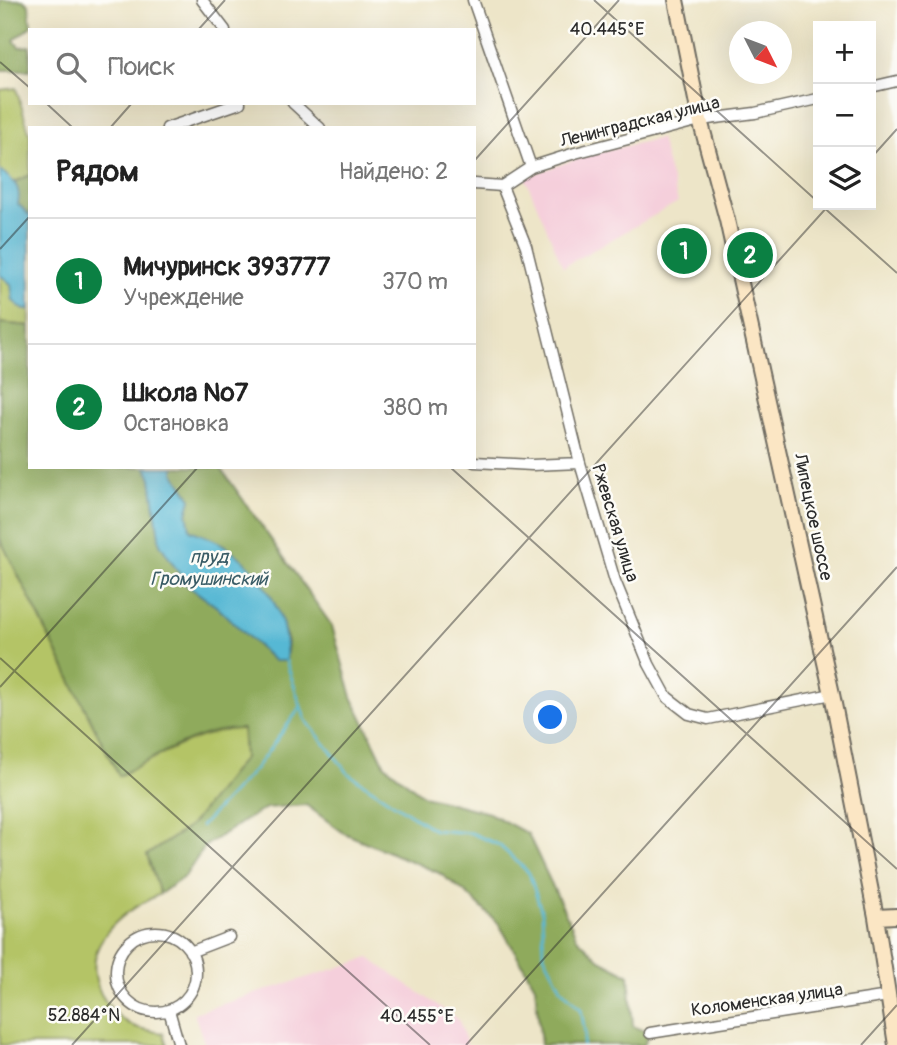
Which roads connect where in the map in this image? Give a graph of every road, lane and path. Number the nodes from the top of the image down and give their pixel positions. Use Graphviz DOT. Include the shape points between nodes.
graph roads {
  1 [pos="202,0"];
  2 [pos="473,0"];
  3 [pos="676,0"];
  4 [pos="223,28"];
  5 [pos="897,81"];
  6 [pos="876,86"];
  7 [pos="813,100"];
  8 [pos="234,105"];
  9 [pos="295,105"];
  10 [pos="700,120"];
  11 [pos="172,126"];
  12 [pos="318,126"];
  13 [pos="531,167"];
  14 [pos="476,184"];
  15 [pos="502,186"];
  16 [pos="476,462"];
  17 [pos="580,463"];
  18 [pos="832,694"];
  19 [pos="897,916"];
  20 [pos="876,918"];
  21 [pos="229,937"];
  22 [pos="190,952"];
  23 [pos="888,996"];
  24 [pos="169,1010"];
  25 [pos="650,1033"];
  26 [pos="179,1045"];
  27 [pos="896,1045"];
  1 -- 4 [label="street"];
  2 -- 13 [label="street"];
  3 -- 10 [label="street, Липецкое шоссе"];
  5 -- 6 [label="street"];
  7 -- 10 [label="street, Ленинградская улица"];
  8 -- 11 [label="street"];
  9 -- 12 [label="street"];
  10 -- 13 [label="street, Ленинградская улица"];
  10 -- 18 [label="street, Липецкое шоссе" via="727,220"];
  13 -- 15 [label="street, Ленинградская улица"];
  14 -- 15 [label="street"];
  15 -- 17 [label="street, Ржевская улица" via="526,246"];
  16 -- 17 [label="street"];
  17 -- 18 [label="street, Ржевская улица" via="615,581 667,696 689,714 708,719"];
  18 -- 20 [label="street, Липецкое шоссе"];
  19 -- 20 [label="street"];
  20 -- 23 [label="street, Липецкое шоссе"];
  21 -- 22 [label="street"];
  22 -- 24 [label="street" via="195,966 193,986 186,998"];
  22 -- 24 [label="street" via="174,936 151,932 130,941 118,959 117,981 127,1001 146,1011"];
  23 -- 25 [label="street, Коломенская улица"];
  23 -- 27 [label="street, Липецкое шоссе"];
  24 -- 26 [label="street"];
}
